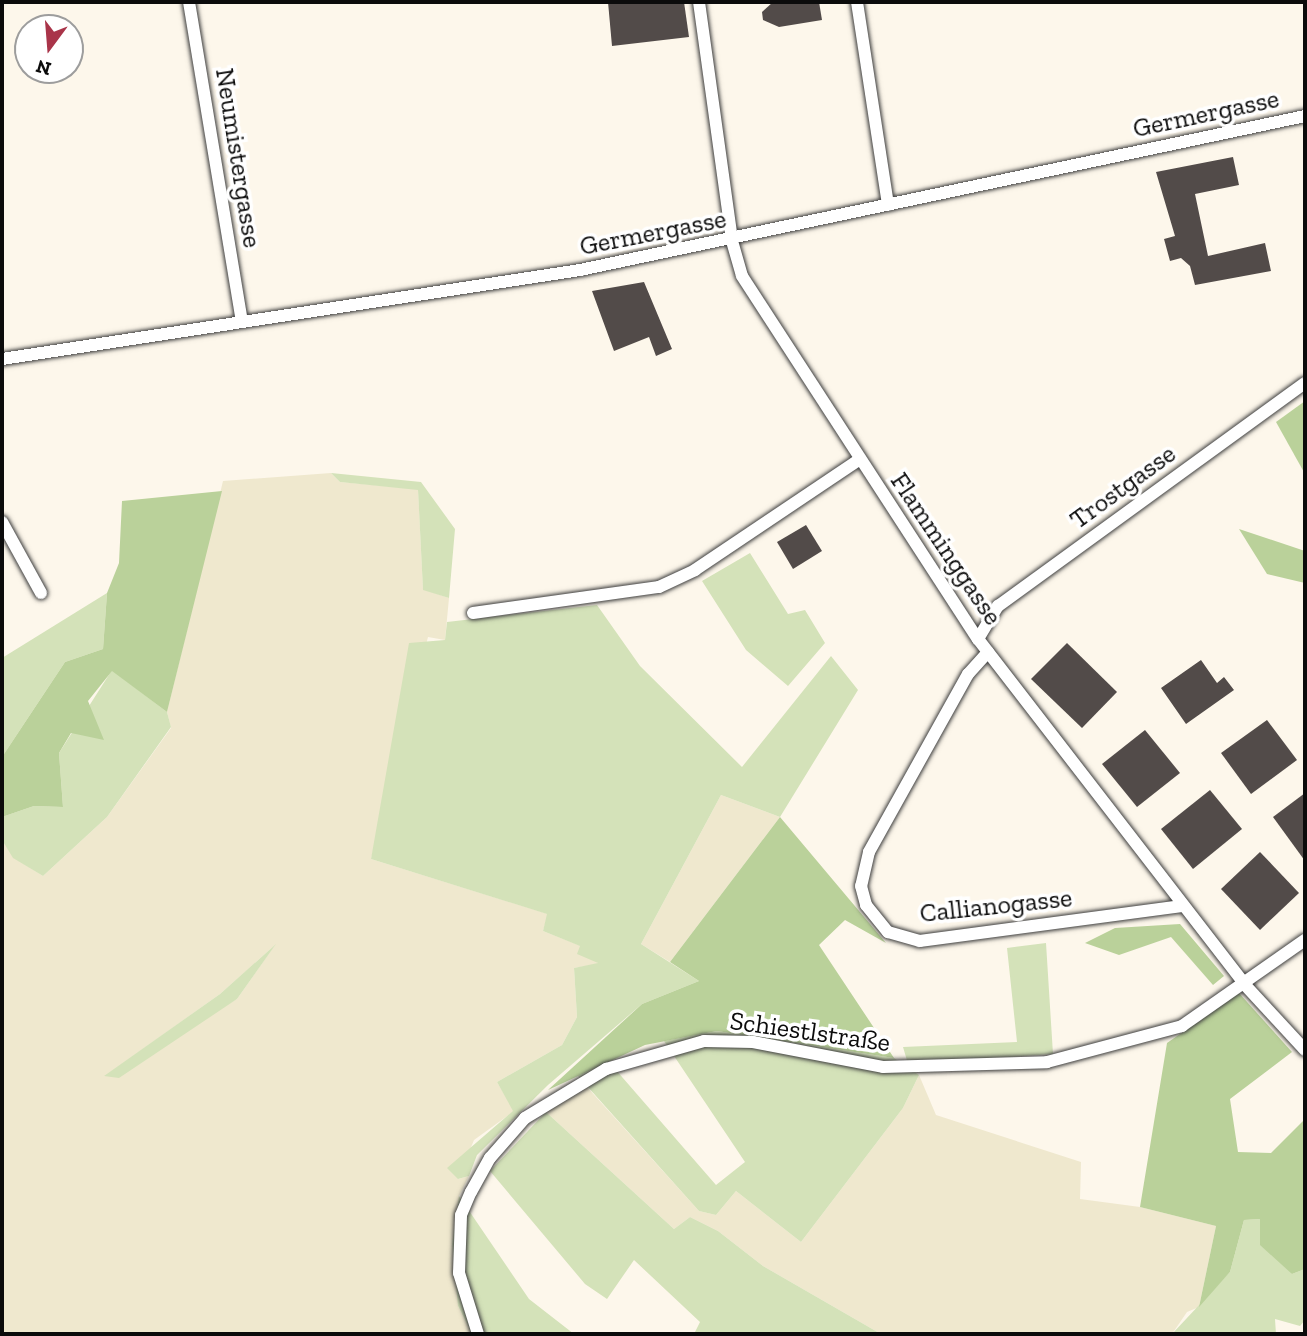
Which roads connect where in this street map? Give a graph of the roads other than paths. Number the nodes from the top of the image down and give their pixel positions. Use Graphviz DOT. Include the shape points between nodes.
graph roads {
  1 [pos="189,2"];
  2 [pos="699,2"];
  3 [pos="858,2"];
  4 [pos="1305,116"];
  5 [pos="888,205"];
  6 [pos="732,241"];
  7 [pos="243,322"];
  8 [pos="2,359"];
  9 [pos="1305,383"];
  10 [pos="859,460"];
  11 [pos="2,522"];
  12 [pos="41,593"];
  13 [pos="473,613"];
  14 [pos="978,639"];
  15 [pos="988,652"];
  16 [pos="1182,906"];
  17 [pos="1305,940"];
  18 [pos="1246,986"];
  19 [pos="1305,1050"];
  20 [pos="478,1334"];
  1 -- 7 [label="street, Neumistergasse"];
  2 -- 6 [label="street, Flamminggasse"];
  3 -- 5 [label="street"];
  4 -- 5 [label="street, Germergasse"];
  5 -- 6 [label="street, Germergasse"];
  6 -- 7 [label="street, Germergasse"];
  6 -- 10 [label="street, Flamminggasse" via="742,276"];
  7 -- 8 [label="street, Germergasse"];
  9 -- 14 [label="street, Trostgasse" via="998,606"];
  10 -- 13 [label="street" via="695,570 659,587"];
  10 -- 14 [label="street, Flamminggasse"];
  11 -- 12 [label="street"];
  14 -- 15 [label="street, Flamminggasse"];
  15 -- 16 [label="street, Flamminggasse"];
  15 -- 16 [label="street, Callianogasse" via="968,674 863,868 866,905 888,932 919,941"];
  16 -- 18 [label="street, Flamminggasse"];
  17 -- 18 [label="street, Schiestlstraße"];
  18 -- 19 [label="street, Flamminggasse"];
  18 -- 20 [label="street, Schiestlstraße" via="1182,1026 1046,1062 883,1067 753,1042 704,1041 606,1069 525,1118 490,1157 471,1192 461,1215 458,1260"];
}
